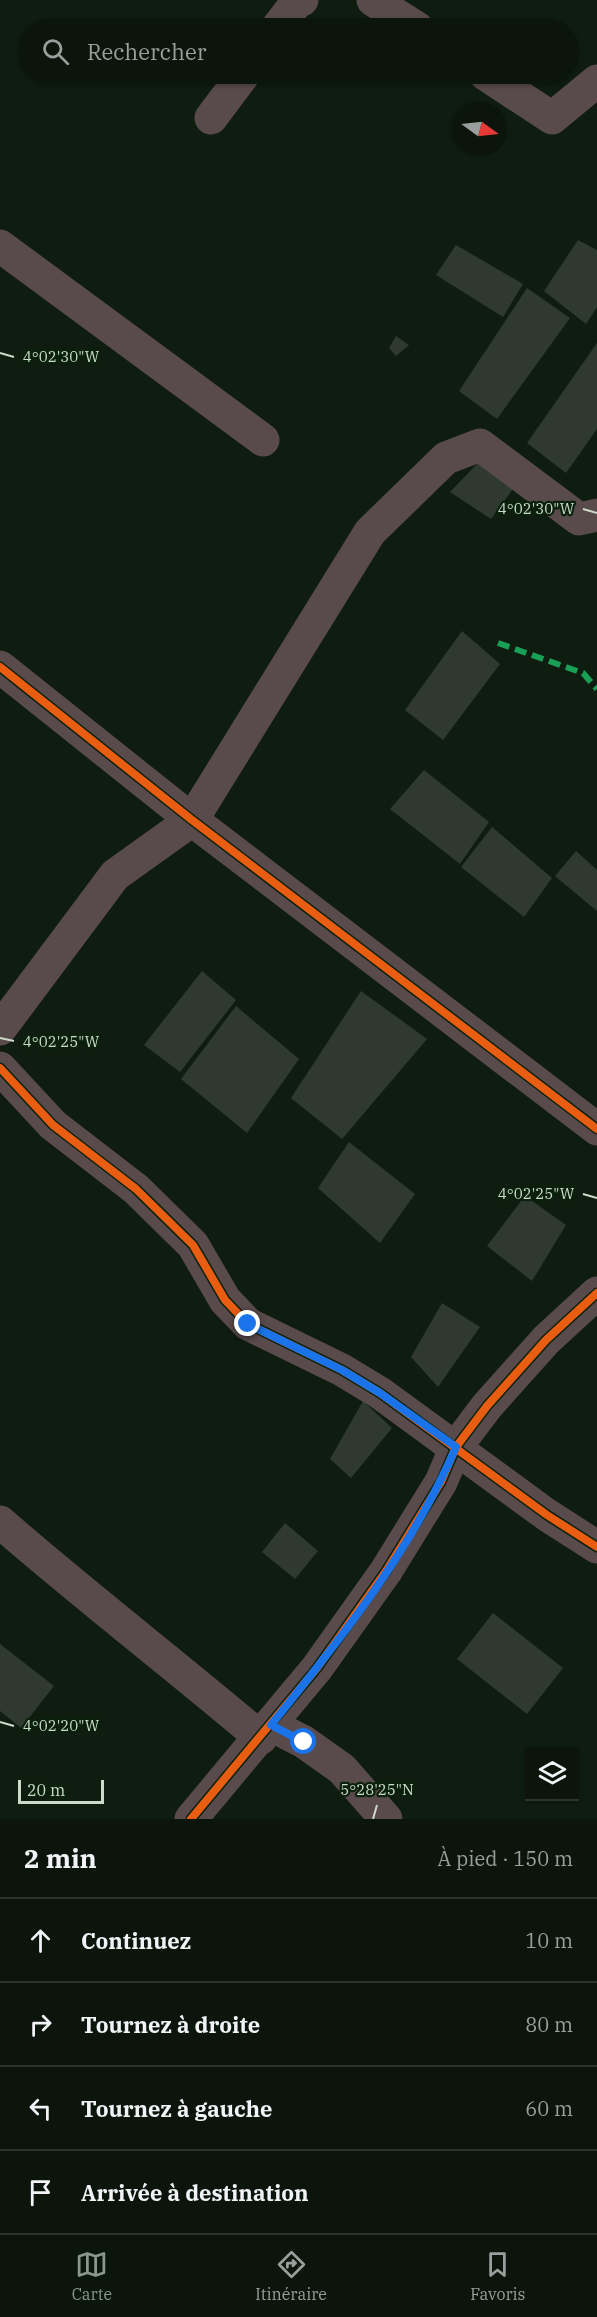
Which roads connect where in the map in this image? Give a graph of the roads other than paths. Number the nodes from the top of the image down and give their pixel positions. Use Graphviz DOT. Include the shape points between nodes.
graph roads {
  1 [pos="302,0"];
  2 [pos="373,0"];
  3 [pos="285,18"];
  4 [pos="401,18"];
  5 [pos="597,81"];
  6 [pos="236,84"];
  7 [pos="500,84"];
  8 [pos="211,118"];
  9 [pos="0,246"];
  10 [pos="263,440"];
  11 [pos="597,515"];
  12 [pos="0,667"];
  13 [pos="192,820"];
  14 [pos="0,1029"];
  15 [pos="0,1068"];
  16 [pos="597,1129"];
  17 [pos="597,1293"];
  18 [pos="456,1447"];
  19 [pos="0,1522"];
  20 [pos="597,1547"];
  21 [pos="266,1732"];
  22 [pos="191,1819"];
  23 [pos="386,1819"];
  1 -- 3 [label="street"];
  2 -- 4 [label="street"];
  5 -- 7 [label="street" via="552,118"];
  6 -- 8 [label="street"];
  9 -- 10 [label="street"];
  11 -- 13 [label="street" via="579,519 480,445 446,458 370,532"];
  12 -- 13 [label="street"];
  13 -- 14 [label="street" via="115,875"];
  13 -- 16 [label="street"];
  15 -- 18 [label="street" via="53,1125 136,1189 193,1245 225,1300 248,1324 351,1375"];
  17 -- 18 [label="street" via="546,1340"];
  18 -- 20 [label="street"];
  18 -- 21 [label="street" via="441,1482 386,1571"];
  19 -- 21 [label="street" via="173,1664"];
  21 -- 22 [label="street"];
  21 -- 23 [label="street" via="304,1742 342,1769"];
}
